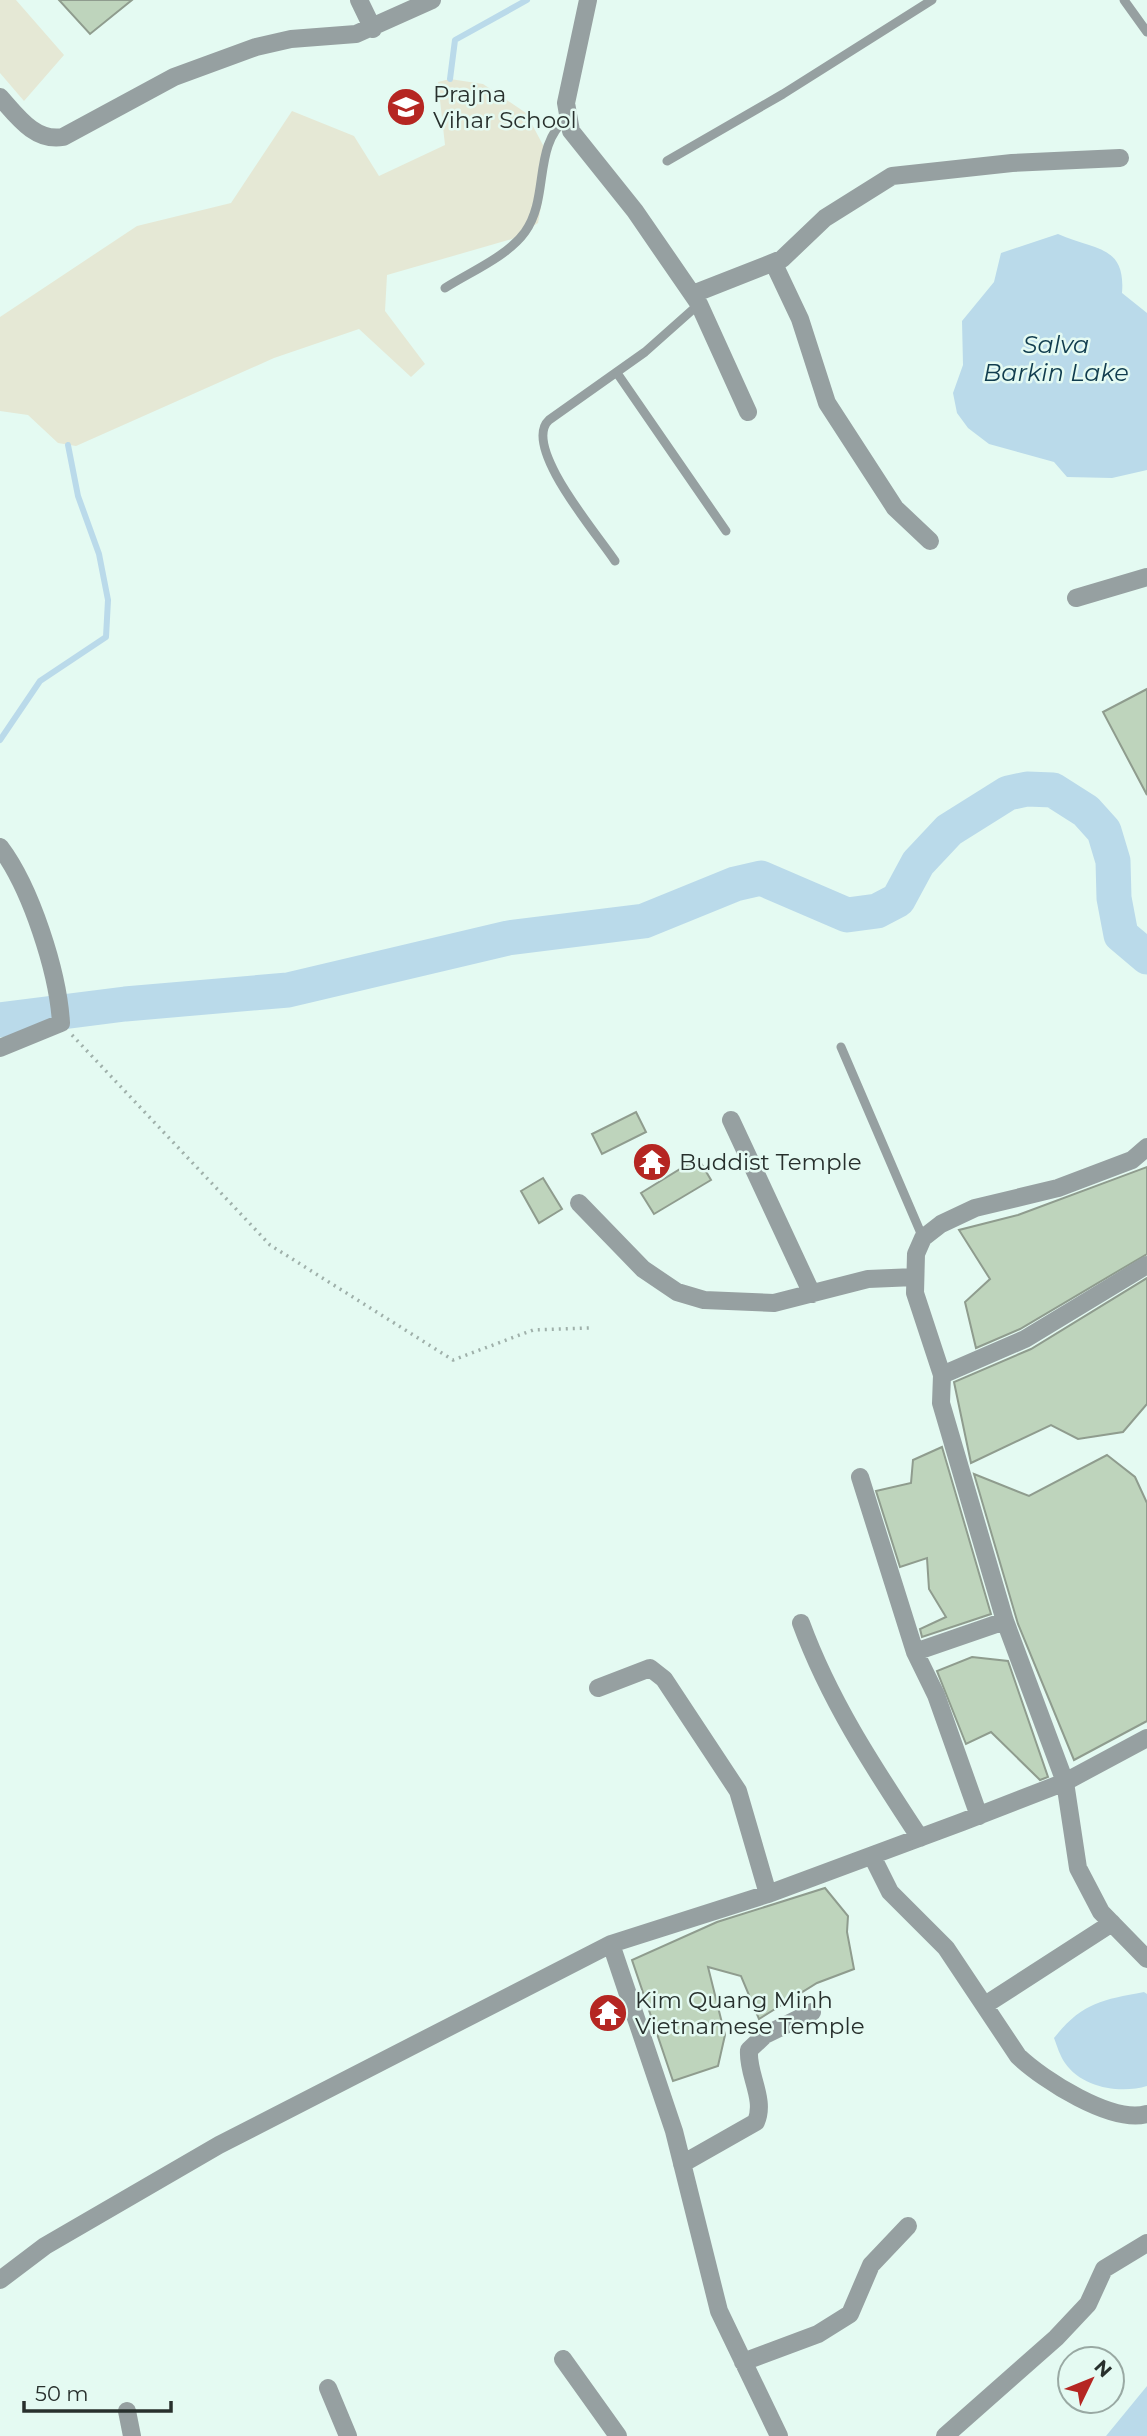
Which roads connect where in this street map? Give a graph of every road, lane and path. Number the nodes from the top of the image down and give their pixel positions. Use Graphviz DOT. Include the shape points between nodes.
graph roads {
  1 [pos="359,0"];
  2 [pos="432,0"];
  3 [pos="588,0"];
  4 [pos="932,0"];
  5 [pos="1124,0"];
  6 [pos="364,32"];
  7 [pos="1147,32"];
  8 [pos="4,108"];
  9 [pos="567,118"];
  10 [pos="1120,158"];
  11 [pos="667,160"];
  12 [pos="774,264"];
  13 [pos="445,288"];
  14 [pos="696,299"];
  15 [pos="617,373"];
  16 [pos="748,412"];
  17 [pos="726,531"];
  18 [pos="930,541"];
  19 [pos="615,561"];
  20 [pos="1147,578"];
  21 [pos="1076,597"];
  22 [pos="0,847"];
  23 [pos="61,1023"];
  24 [pos="841,1047"];
  25 [pos="0,1048"];
  26 [pos="731,1120"];
  27 [pos="1147,1147"];
  28 [pos="579,1203"];
  29 [pos="923,1238"];
  30 [pos="1147,1265"];
  31 [pos="915,1277"];
  32 [pos="812,1294"];
  33 [pos="590,1328"];
  34 [pos="942,1375"];
  35 [pos="860,1478"];
  36 [pos="1005,1621"];
  37 [pos="802,1623"];
  38 [pos="915,1652"];
  39 [pos="598,1688"];
  40 [pos="1147,1738"];
  41 [pos="1065,1782"];
  42 [pos="979,1816"];
  43 [pos="920,1838"];
  44 [pos="872,1856"];
  45 [pos="768,1894"];
  46 [pos="1112,1923"];
  47 [pos="611,1944"];
  48 [pos="1147,1959"];
  49 [pos="985,2005"];
  50 [pos="812,2012"];
  51 [pos="1147,2114"];
  52 [pos="682,2164"];
  53 [pos="908,2226"];
  54 [pos="1147,2243"];
  55 [pos="0,2280"];
  56 [pos="563,2359"];
  57 [pos="743,2362"];
  58 [pos="328,2388"];
  59 [pos="127,2411"];
  60 [pos="132,2436"];
  61 [pos="348,2436"];
  62 [pos="618,2436"];
  63 [pos="779,2436"];
  64 [pos="945,2436"];
  1 -- 6 [label="street"];
  2 -- 6 [label="street"];
  3 -- 9 [label="street" via="566,103"];
  4 -- 11 [label="lane"];
  5 -- 7 [label="lane"];
  6 -- 8 [label="street" via="256,47 174,77 63,137 51,139 36,133"];
  9 -- 13 [label="lane" via="548,139 539,201 524,234"];
  9 -- 14 [label="street" via="582,147 635,211"];
  10 -- 12 [label="street" via="1012,163 892,176 825,218"];
  12 -- 14 [label="street"];
  12 -- 18 [label="street" via="800,319 827,403 895,508"];
  14 -- 15 [label="lane"];
  14 -- 16 [label="street"];
  15 -- 17 [label="lane"];
  15 -- 19 [label="lane" via="544,424 541,441 556,475"];
  20 -- 21 [label="street"];
  22 -- 23 [label="street" via="24,892 51,961"];
  23 -- 25 [label="street"];
  23 -- 33 [label="path" via="270,1245 453,1360 533,1330"];
  24 -- 29 [label="lane"];
  26 -- 32 [label="street"];
  27 -- 29 [label="street" via="1132,1160 1058,1188 975,1208"];
  28 -- 32 [label="street" via="643,1269 677,1292 746,1304"];
  29 -- 31 [label="street" via="916,1254"];
  30 -- 34 [label="street" via="1026,1339"];
  31 -- 32 [label="street" via="868,1279"];
  31 -- 34 [label="street" via="915,1293"];
  34 -- 36 [label="street" via="941,1403"];
  35 -- 38 [label="street"];
  36 -- 38 [label="street"];
  36 -- 41 [label="street"];
  37 -- 43 [label="street" via="819,1672 853,1737"];
  38 -- 42 [label="street" via="944,1716"];
  39 -- 45 [label="street" via="650,1668 664,1679 738,1791"];
  40 -- 41 [label="street"];
  41 -- 42 [label="street"];
  41 -- 46 [label="street" via="1078,1868 1087,1892"];
  42 -- 43 [label="street"];
  43 -- 44 [label="street"];
  44 -- 45 [label="street"];
  44 -- 49 [label="street" via="890,1892 946,1948"];
  45 -- 47 [label="street"];
  46 -- 48 [label="street"];
  46 -- 49 [label="street"];
  47 -- 52 [label="street"];
  47 -- 55 [label="street" via="219,2145 45,2246"];
  49 -- 51 [label="street" via="1018,2056 1047,2080 1100,2107 1123,2114"];
  50 -- 52 [label="street" via="765,2035 749,2050 760,2112 755,2122"];
  52 -- 57 [label="street" via="719,2311"];
  53 -- 57 [label="street" via="871,2264 850,2314 818,2334"];
  54 -- 64 [label="street" via="1104,2269 1088,2304 1056,2338"];
  56 -- 62 [label="street"];
  57 -- 63 [label="street"];
  58 -- 61 [label="street"];
  59 -- 60 [label="street"];
}
